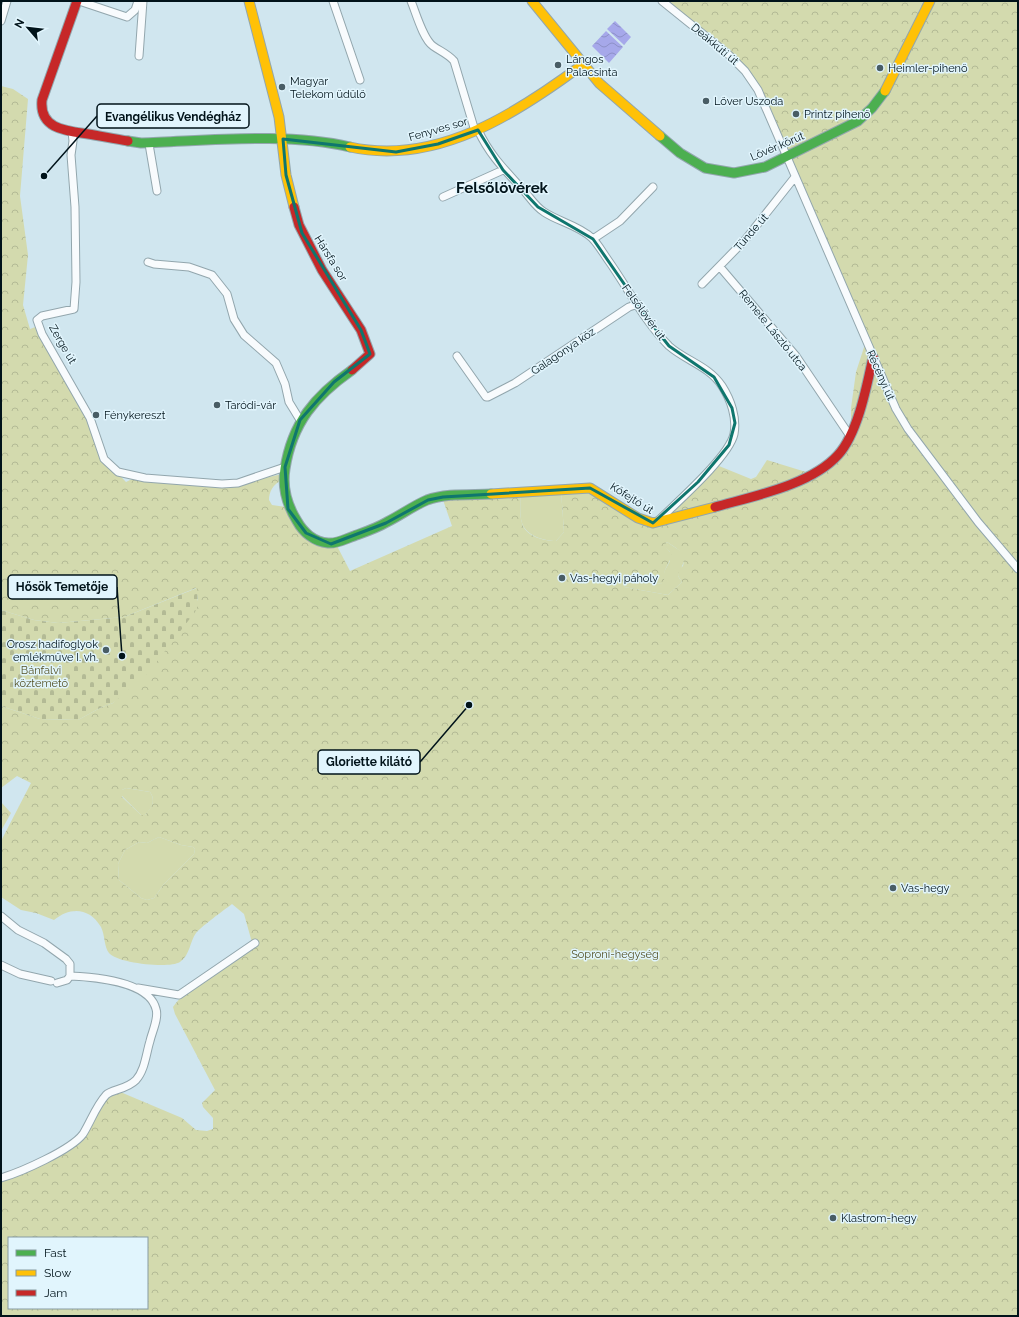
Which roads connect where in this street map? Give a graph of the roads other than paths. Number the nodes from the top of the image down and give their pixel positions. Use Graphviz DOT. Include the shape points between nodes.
graph roads {
  1 [pos="7,1"];
  2 [pos="78,1"];
  3 [pos="138,1"];
  4 [pos="143,1"];
  5 [pos="249,1"];
  6 [pos="333,1"];
  7 [pos="411,1"];
  8 [pos="532,1"];
  9 [pos="662,1"];
  10 [pos="930,1"];
  11 [pos="1,21"];
  12 [pos="139,56"];
  13 [pos="582,65"];
  14 [pos="360,80"];
  15 [pos="477,131"];
  16 [pos="72,132"];
  17 [pos="283,139"];
  18 [pos="149,144"];
  19 [pos="785,154"];
  20 [pos="503,170"];
  21 [pos="795,177"];
  22 [pos="653,187"];
  23 [pos="157,191"];
  24 [pos="443,197"];
  25 [pos="593,239"];
  26 [pos="148,262"];
  27 [pos="720,267"];
  28 [pos="702,284"];
  29 [pos="638,304"];
  30 [pos="457,356"];
  31 [pos="873,357"];
  32 [pos="300,420"];
  33 [pos="850,436"];
  34 [pos="285,467"];
  35 [pos="285,494"];
  36 [pos="658,520"];
  37 [pos="1018,569"];
  38 [pos="1,916"];
  39 [pos="255,943"];
  40 [pos="1,965"];
  41 [pos="70,976"];
  42 [pos="138,988"];
  43 [pos="1,1178"];
  1 -- 11 [label="street"];
  2 -- 3 [label="street" via="127,17 135,10"];
  2 -- 16 [label="street" via="41,105 49,124"];
  4 -- 12 [label="street"];
  5 -- 17 [label="street, Hársfa sor"];
  6 -- 14 [label="street"];
  7 -- 15 [label="street, Felsőlövér út" via="432,46 454,60"];
  8 -- 13 [label="street, Lővér körút"];
  9 -- 19 [label="street, Deákkúti út" via="745,70 758,90"];
  10 -- 19 [label="street, Lővér körút" via="895,76 878,104 858,121"];
  13 -- 15 [label="street, Fenyves sor" via="539,97"];
  13 -- 19 [label="street, Lővér körút" via="664,140 693,162 717,171 734,173 766,167"];
  15 -- 17 [label="street, Fenyves sor" via="438,144 396,152 369,151 334,143"];
  15 -- 20 [label="street, Felsőlövér út"];
  16 -- 18 [label="street, Fenyves sor"];
  16 -- 34 [label="street, Zerge út" via="76,282 74,309 42,316 37,320 42,334 90,418 104,459 115,470 126,474 145,478 222,484 238,483"];
  17 -- 18 [label="street, Fenyves sor"];
  17 -- 32 [label="street, Hársfa sor" via="286,175 302,233 322,270 361,330 370,354 320,396"];
  18 -- 23 [label="street"];
  19 -- 21 [label="street, Récényi út"];
  20 -- 24 [label="street"];
  20 -- 25 [label="street, Felsőlövér út" via="545,213 572,225"];
  21 -- 27 [label="street, Tünde út"];
  21 -- 31 [label="street, Récényi út"];
  22 -- 25 [label="street" via="620,221"];
  25 -- 29 [label="street, Felsőlövér út"];
  26 -- 32 [label="street" via="189,267 212,275 227,294 234,319 244,334 276,363 289,402"];
  27 -- 28 [label="street, Tünde út"];
  27 -- 33 [label="street, Remete László utca" via="796,356"];
  29 -- 30 [label="street, Galagonya köz" via="629,307 515,383 488,397"];
  29 -- 36 [label="street, Felsőlövér út" via="669,346 714,376 728,397 735,423 733,436 720,457"];
  31 -- 33 [label="street, Kőfejtő út" via="864,397"];
  31 -- 37 [label="street, Récényi út" via="888,393 908,429 978,522"];
  32 -- 34 [label="street, Hársfa sor"];
  33 -- 36 [label="street, Kőfejtő út" via="839,454 814,474 752,497 668,520"];
  34 -- 35 [label="street, Hársfa sor"];
  35 -- 36 [label="street, Kőfejtő út" via="288,509 306,534 318,541 331,544 386,523 428,500 443,497 590,488 649,523"];
  38 -- 41 [label="street" via="18,930 44,943 66,959 70,964"];
  39 -- 42 [label="street" via="179,995"];
  40 -- 41 [label="street" via="20,974 54,982 67,980"];
  41 -- 42 [label="street" via="100,979"];
  42 -- 43 [label="street" via="154,1004 157,1015 137,1080 126,1088 106,1095 76,1141 32,1166"];
}
